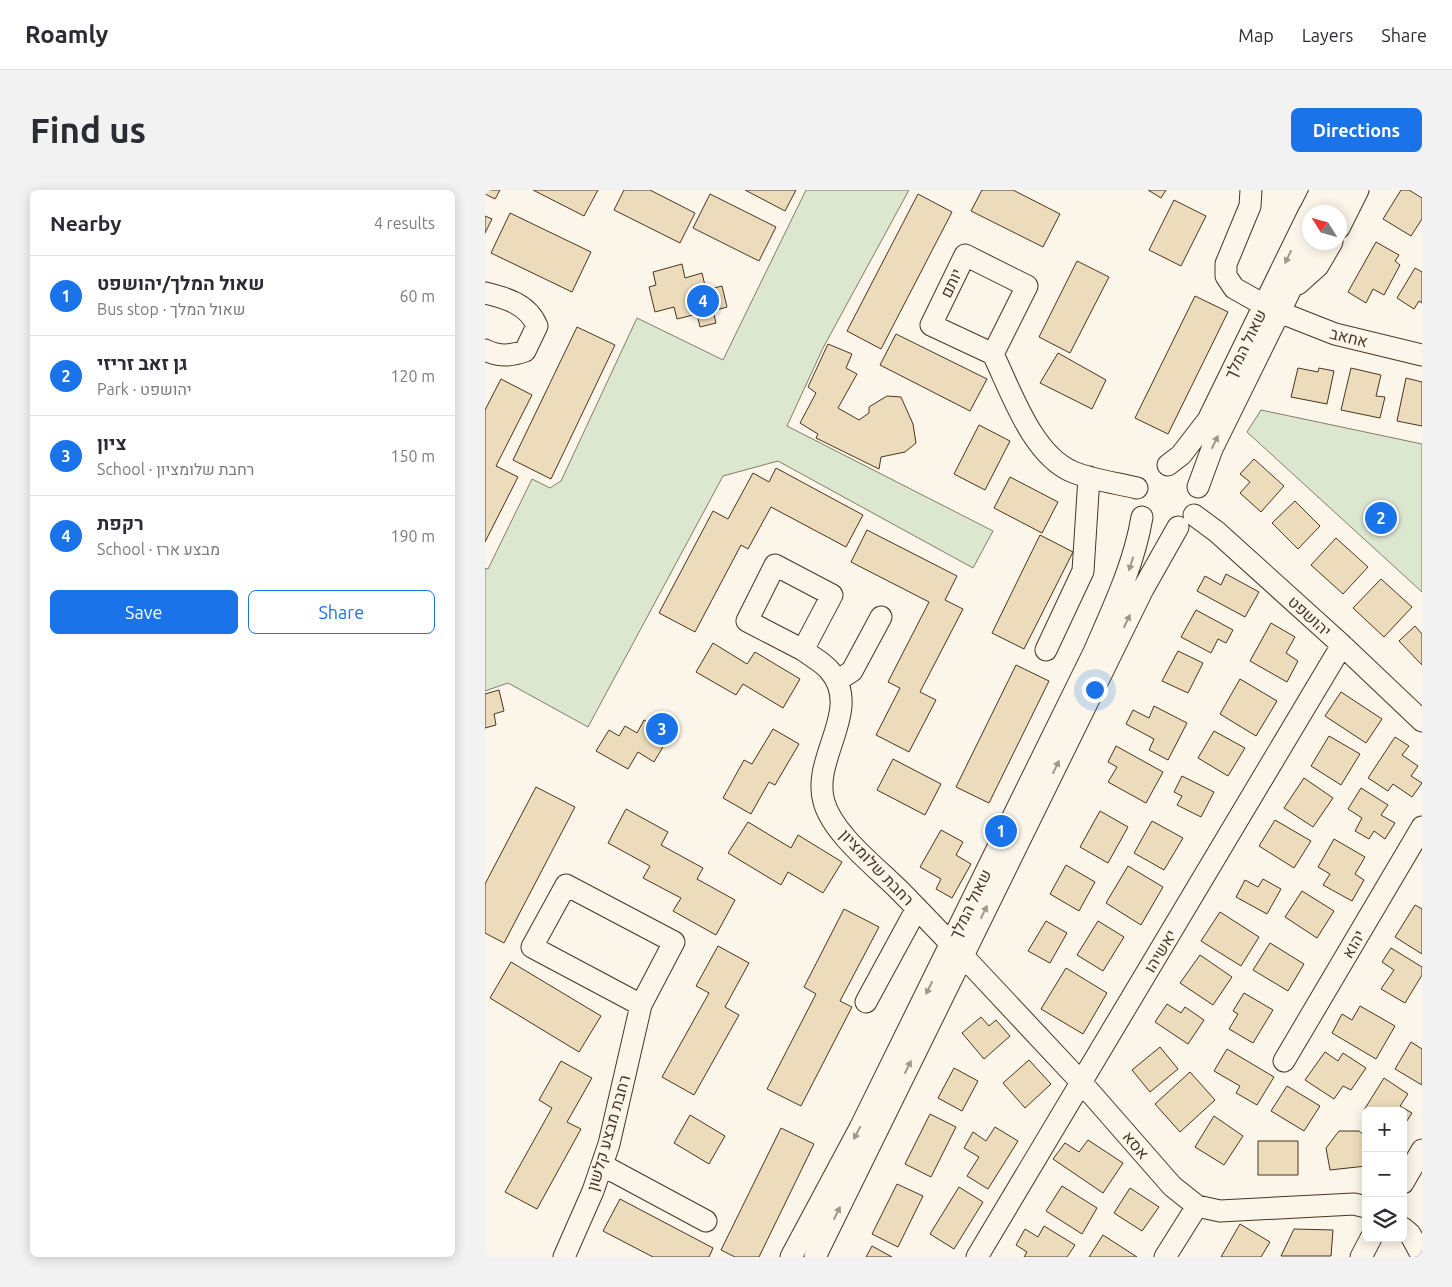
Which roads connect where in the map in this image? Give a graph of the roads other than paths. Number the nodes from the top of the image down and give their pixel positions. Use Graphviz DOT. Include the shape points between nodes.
graph roads {
  1 [pos="1251,190"];
  2 [pos="1321,190"];
  3 [pos="1339,190"];
  4 [pos="1359,190"];
  5 [pos="1314,205"];
  6 [pos="1332,205"];
  7 [pos="1347,213"];
  8 [pos="1302,233"];
  9 [pos="1310,250"];
  10 [pos="1328,250"];
  11 [pos="1291,288"];
  12 [pos="485,292"];
  13 [pos="1272,309"];
  14 [pos="485,350"];
  15 [pos="993,354"];
  16 [pos="1422,355"];
  17 [pos="1168,465"];
  18 [pos="1089,477"];
  19 [pos="1198,487"];
  20 [pos="1137,488"];
  21 [pos="1142,516"];
  22 [pos="1186,521"];
  23 [pos="881,617"];
  24 [pos="1342,645"];
  25 [pos="803,650"];
  26 [pos="1046,650"];
  27 [pos="837,681"];
  28 [pos="1422,721"];
  29 [pos="1422,827"];
  30 [pos="917,908"];
  31 [pos="957,950"];
  32 [pos="866,1002"];
  33 [pos="641,1005"];
  34 [pos="1284,1061"];
  35 [pos="1081,1082"];
  36 [pos="1422,1150"];
  37 [pos="602,1165"];
  38 [pos="1407,1175"];
  39 [pos="1197,1206"];
  40 [pos="1362,1206"];
  41 [pos="706,1221"];
  42 [pos="1407,1231"];
  43 [pos="1369,1242"];
  44 [pos="1422,1256"];
  45 [pos="564,1257"];
  46 [pos="791,1257"];
  47 [pos="815,1257"];
  48 [pos="977,1257"];
  49 [pos="1165,1257"];
  50 [pos="1361,1257"];
  1 -- 13 [label="street, אחאב" via="1250,206 1226,264 1226,276 1234,288"];
  2 -- 5 [label="street, שאול המלך"];
  3 -- 6 [label="street"];
  4 -- 7 [label="street"];
  8 -- 13 [label="street, שאול המלך, one-way"];
  9 -- 11 [label="street, שאול המלך"];
  10 -- 11 [label="street" via="1312,274"];
  11 -- 13 [label="street, שאול המלך"];
  12 -- 14 [label="street" via="510,299 533,315 537,326 525,351 512,356 493,355"];
  13 -- 16 [label="street, אחאב" via="1335,334"];
  13 -- 17 [label="street, שאול המלך" via="1208,420"];
  19 -- 13 [label="street, שאול המלך, one-way"];
  15 -- 15 [label="street, יותם" via="1027,286 965,255 931,325"];
  15 -- 18 [label="street" via="1043,449 1061,465"];
  17 -- 19 [label="street" via="1187,471"];
  17 -- 20 [label="street" via="1148,471"];
  18 -- 20 [label="street"];
  18 -- 26 [label="street" via="1083,571"];
  19 -- 22 [label="street" via="1200,497"];
  20 -- 21 [label="street" via="1137,508"];
  21 -- 22 [label="street" via="1158,528"];
  21 -- 31 [label="street, שאול המלך, one-way" via="1128,572 1101,636"];
  22 -- 24 [label="street, יהושפט" via="1217,532"];
  31 -- 22 [label="street, שאול המלך, one-way" via="1143,589"];
  23 -- 27 [label="street" via="852,671"];
  24 -- 28 [label="street, יהושפט"];
  24 -- 35 [label="street, יאשיהו"];
  25 -- 27 [label="street" via="830,670"];
  27 -- 30 [label="street, רחבת שלומציון" via="843,693 842,705 825,760 824,802 845,837"];
  29 -- 34 [label="street, יהוא"];
  30 -- 31 [label="street, רחבת שלומציון"];
  30 -- 32 [label="street"];
  31 -- 35 [label="street, אסא"];
  31 -- 46 [label="street, שאול המלך, one-way"];
  47 -- 31 [label="street, שאול המלך, one-way"];
  33 -- 33 [label="street, רחבת מבצע קלשון" via="532,947 566,884 675,942"];
  33 -- 37 [label="street, רחבת מבצע קלשון"];
  35 -- 39 [label="street, אסא" via="1172,1186"];
  35 -- 48 [label="street, יאשיהו"];
  36 -- 38 [label="street"];
  37 -- 41 [label="street"];
  37 -- 45 [label="street, רחבת מבצע קלשון"];
  39 -- 40 [label="street, אסא" via="1220,1211"];
  39 -- 49 [label="street"];
  42 -- 44 [label="street"];
  43 -- 50 [label="street"];
}
